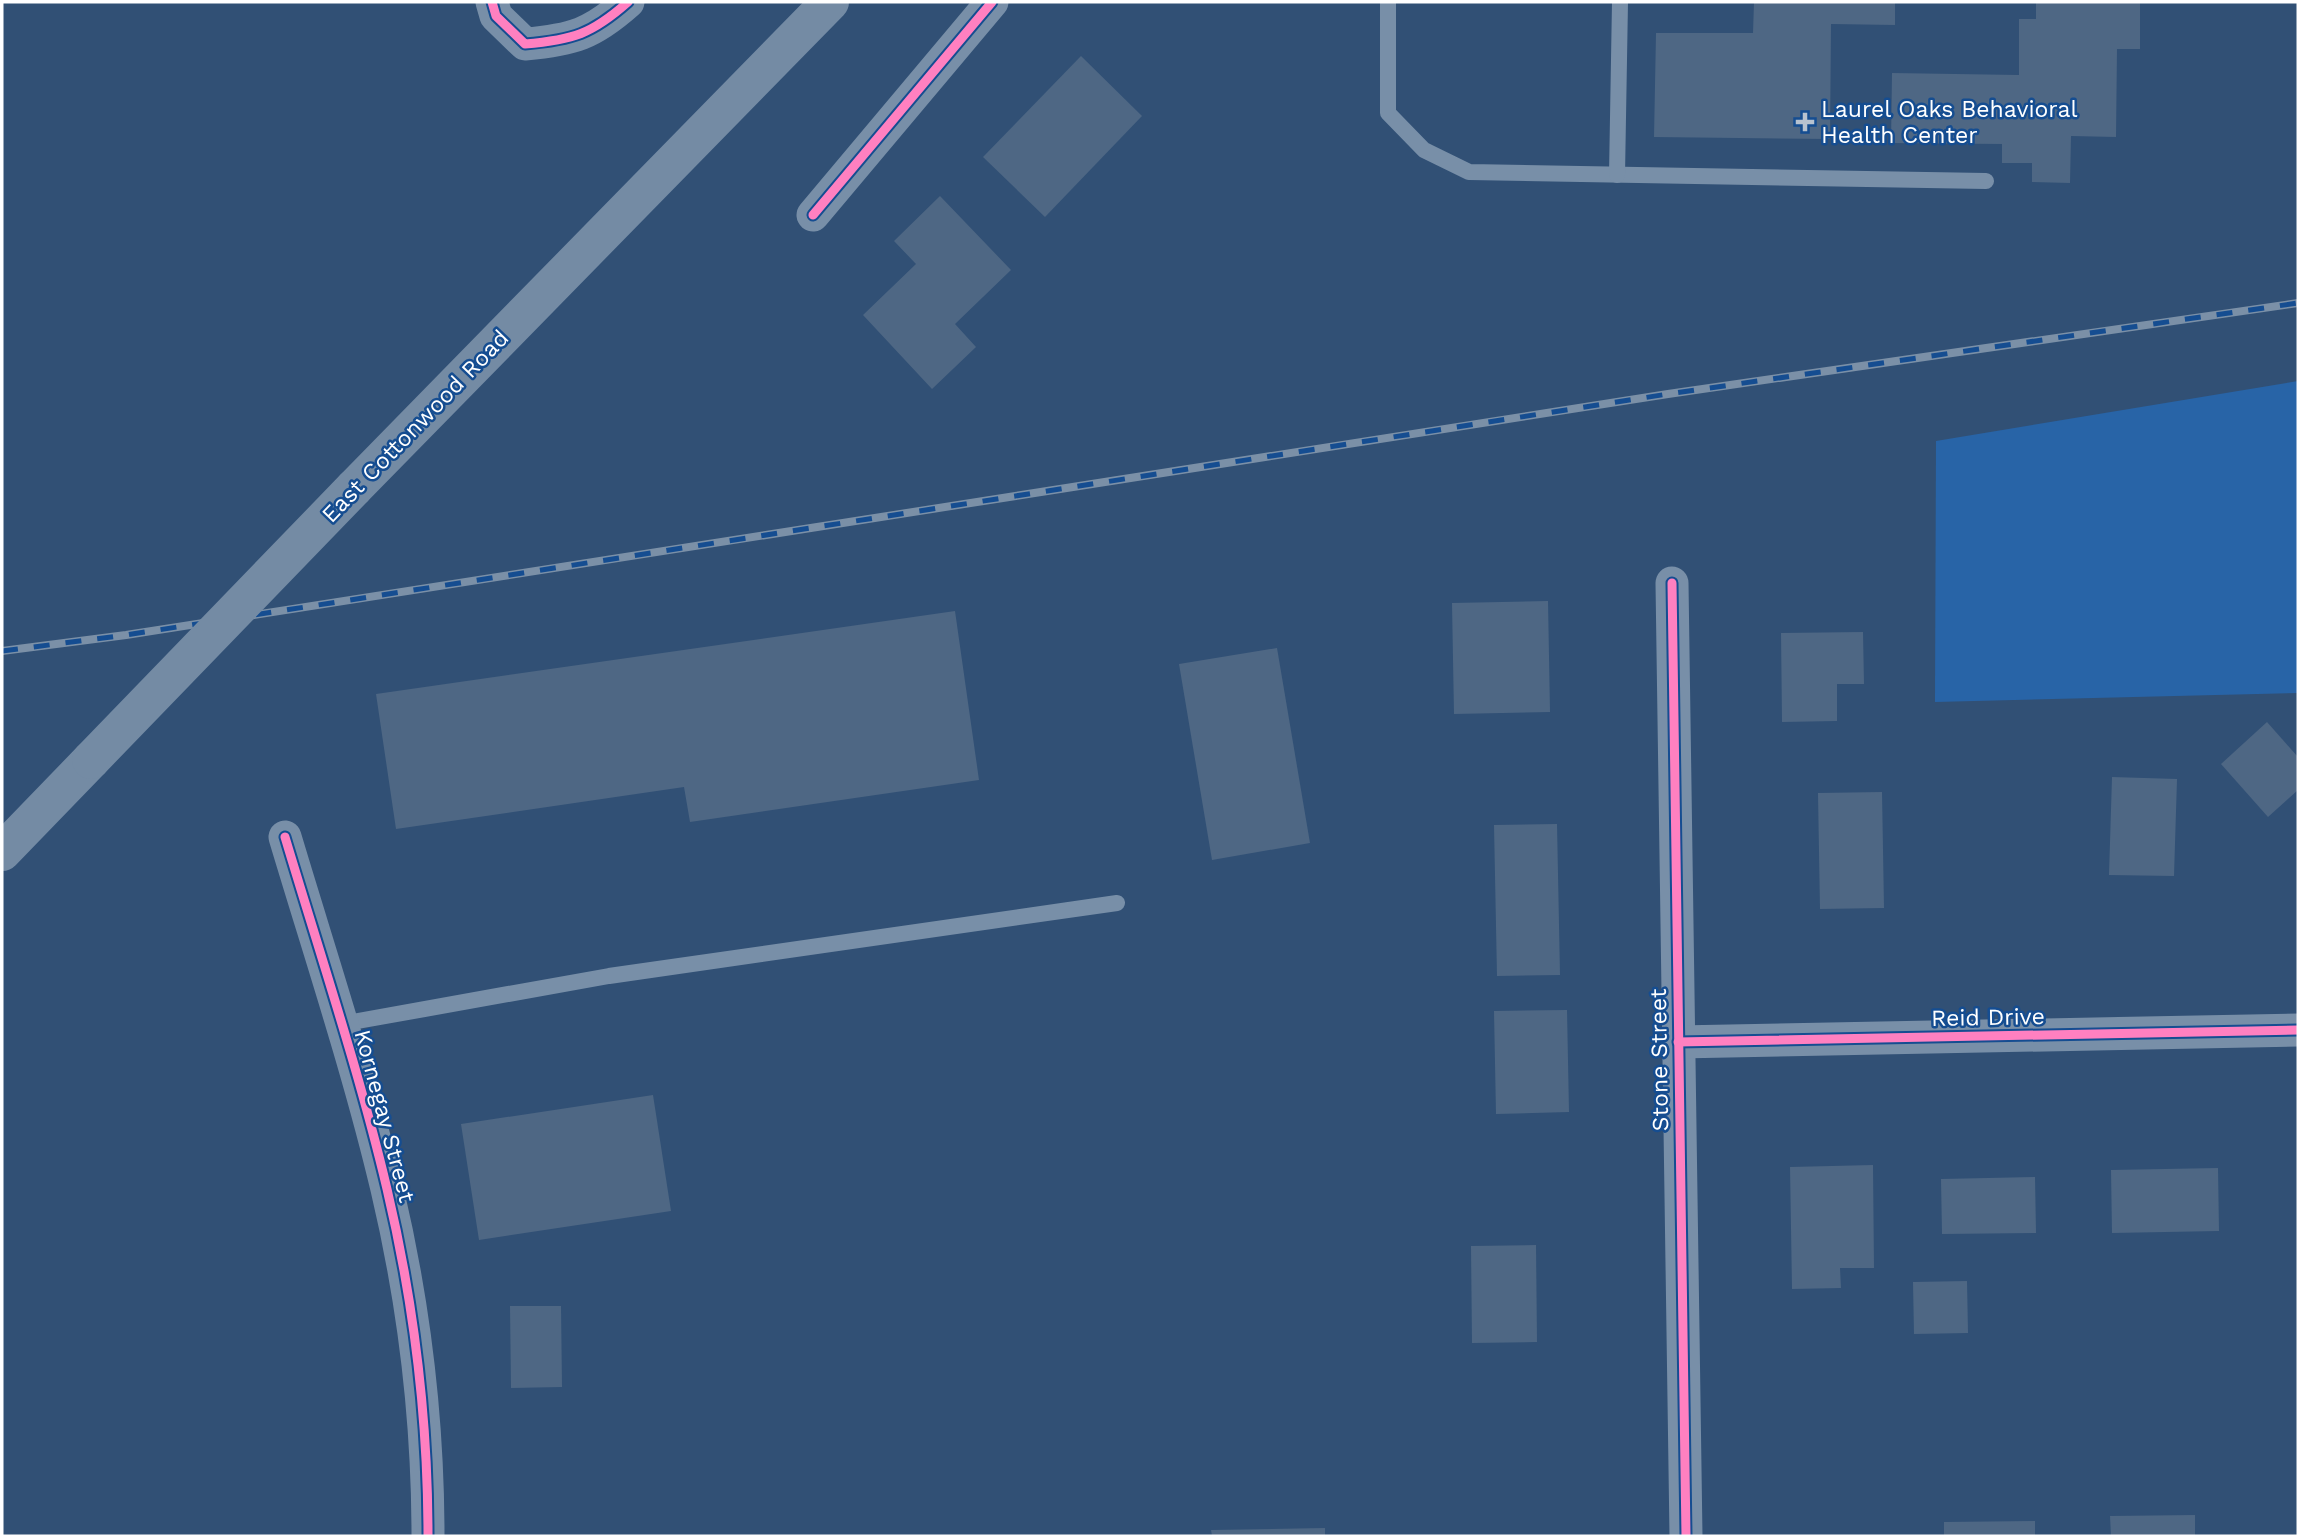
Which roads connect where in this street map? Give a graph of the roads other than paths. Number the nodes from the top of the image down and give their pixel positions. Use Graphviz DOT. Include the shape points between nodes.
graph roads {
  1 [pos="492,2"];
  2 [pos="628,2"];
  3 [pos="830,2"];
  4 [pos="992,2"];
  5 [pos="1388,2"];
  6 [pos="1620,2"];
  7 [pos="1616,175"];
  8 [pos="1986,181"];
  9 [pos="813,215"];
  10 [pos="1672,583"];
  11 [pos="285,837"];
  12 [pos="2,852"];
  13 [pos="1117,903"];
  14 [pos="341,1024"];
  15 [pos="2298,1030"];
  16 [pos="1678,1042"];
  17 [pos="428,1536"];
  18 [pos="1686,1536"];
  1 -- 2 [label="street" via="496,16 525,44 568,41 610,18"];
  3 -- 12 [label="main road, East Cottonwood Road, bridge"];
  4 -- 9 [label="street"];
  5 -- 7 [label="lane" via="1388,113 1424,150 1469,173"];
  6 -- 7 [label="lane"];
  7 -- 8 [label="lane"];
  10 -- 16 [label="street, Stone Street"];
  11 -- 14 [label="street, Kornegay Street"];
  13 -- 14 [label="lane" via="609,976"];
  14 -- 17 [label="street, Kornegay Street" via="387,1190 417,1354 428,1459"];
  15 -- 16 [label="street, Reid Drive"];
  16 -- 18 [label="street, Stone Street"];
}
